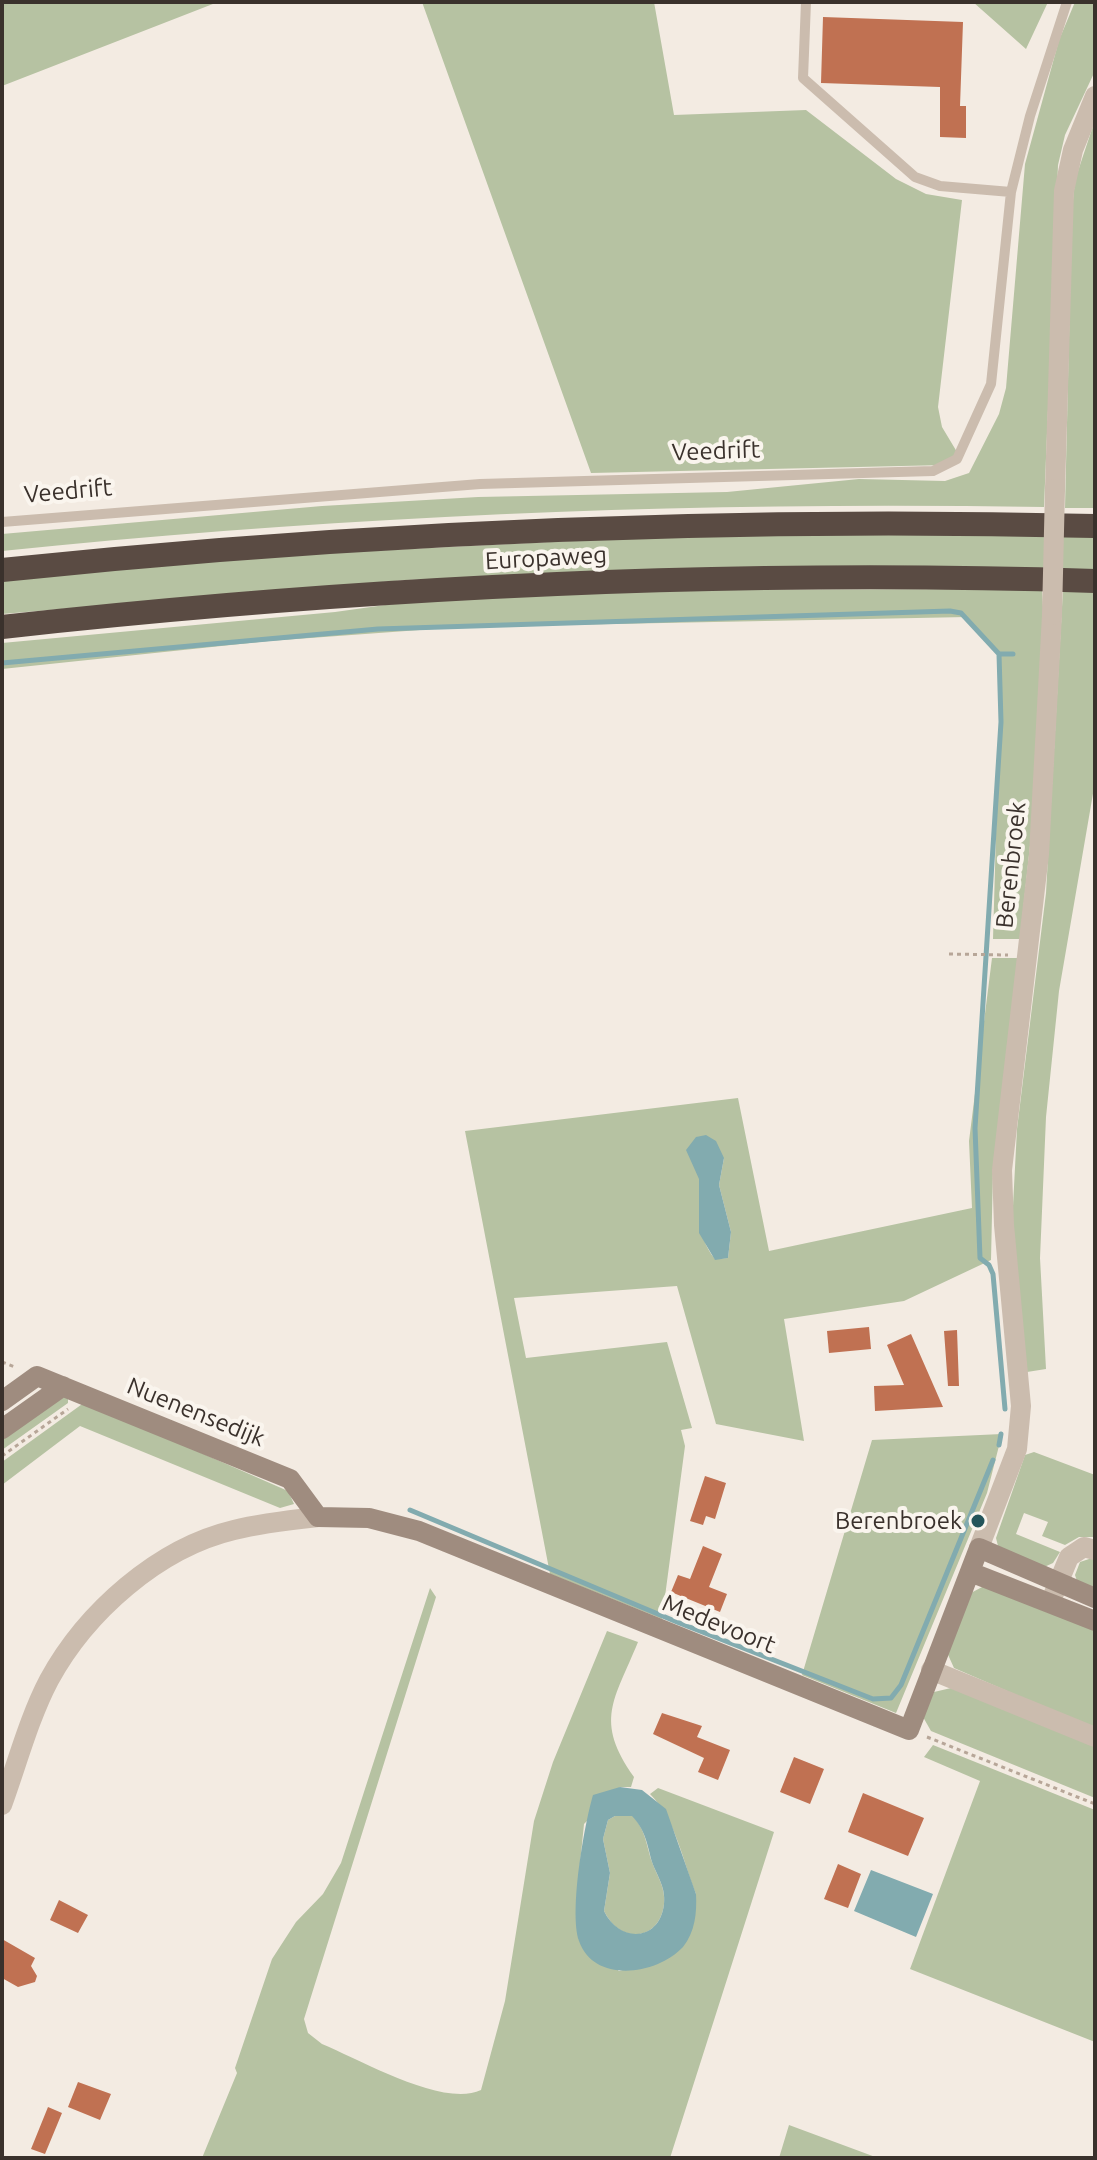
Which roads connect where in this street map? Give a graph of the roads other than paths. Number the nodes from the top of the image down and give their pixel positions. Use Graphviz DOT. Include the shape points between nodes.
graph roads {
  1 [pos="806,2"];
  2 [pos="1067,2"];
  3 [pos="1095,96"];
  4 [pos="1011,192"];
  5 [pos="2,522"];
  6 [pos="1095,526"];
  7 [pos="2,570"];
  8 [pos="1095,581"];
  9 [pos="2,627"];
  10 [pos="63,1386"];
  11 [pos="2,1401"];
  12 [pos="2,1429"];
  13 [pos="318,1517"];
  14 [pos="979,1548"];
  15 [pos="1095,1550"];
  16 [pos="970,1572"];
  17 [pos="1058,1583"];
  18 [pos="1095,1598"];
  19 [pos="1050,1603"];
  20 [pos="1095,1621"];
  21 [pos="931,1670"];
  22 [pos="909,1730"];
  23 [pos="1095,1737"];
  24 [pos="2,1805"];
  1 -- 4 [label="lane" via="803,78 915,177 940,186"];
  2 -- 4 [label="lane, Veedrift"];
  3 -- 14 [label="street, Berenbroek, bridge" via="1073,150 1064,191 1048,751 1002,1170 1021,1406 1017,1449"];
  4 -- 5 [label="lane, Veedrift" via="991,384 957,459 946,467 480,484"];
  6 -- 7 [label="highway, Europaweg" via="844,522 599,527 373,537"];
  8 -- 9 [label="highway, Europaweg" via="603,583 352,597"];
  10 -- 11 [label="street, Nuenensedijk" via="37,1376"];
  10 -- 12 [label="street"];
  10 -- 13 [label="street, Nuenensedijk" via="290,1479"];
  13 -- 22 [label="street, Medevoort" via="369,1518 419,1531"];
  13 -- 24 [label="street" via="231,1531 156,1565 121,1592 84,1631 49,1681"];
  14 -- 16 [label="street, Berenbroek"];
  14 -- 17 [label="street"];
  15 -- 17 [label="street" via="1084,1547 1069,1557"];
  16 -- 19 [label="street"];
  16 -- 21 [label="street, Berenbroek"];
  17 -- 18 [label="street"];
  17 -- 19 [label="street"];
  19 -- 20 [label="street"];
  21 -- 22 [label="street, Berenbroek"];
  21 -- 23 [label="street"];
}
